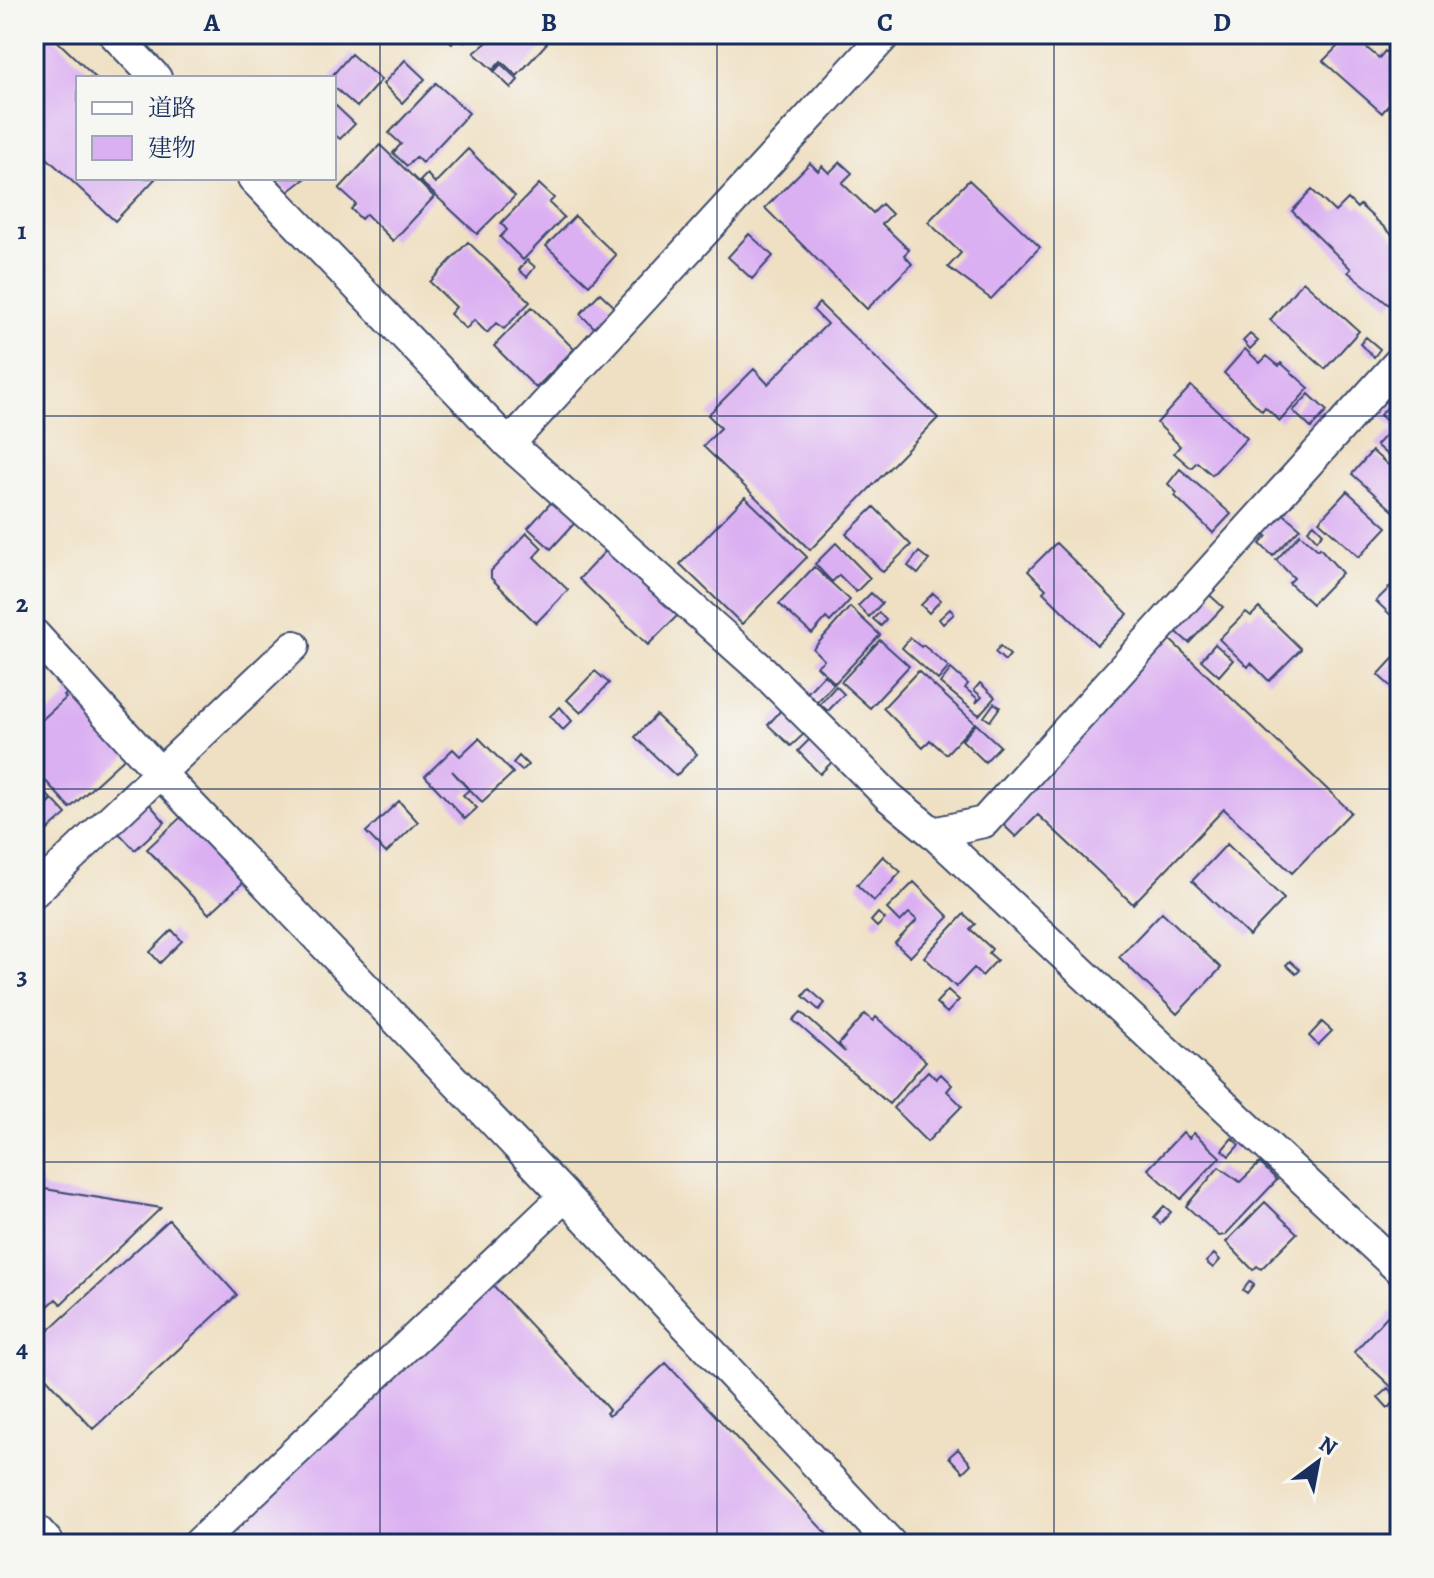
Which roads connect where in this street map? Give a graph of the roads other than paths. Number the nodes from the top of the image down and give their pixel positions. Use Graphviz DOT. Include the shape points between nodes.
graph roads {
  1 [pos="114,34"];
  2 [pos="886,34"];
  3 [pos="154,76"];
  4 [pos="255,180"];
  5 [pos="1400,361"];
  6 [pos="509,444"];
  7 [pos="34,634"];
  8 [pos="294,646"];
  9 [pos="160,773"];
  10 [pos="933,833"];
  11 [pos="34,892"];
  12 [pos="565,1196"];
  13 [pos="1400,1270"];
  14 [pos="34,1533"];
  15 [pos="44,1544"];
  16 [pos="198,1544"];
  17 [pos="891,1544"];
  1 -- 3 [label="street"];
  2 -- 6 [label="street"];
  4 -- 6 [label="street"];
  5 -- 10 [label="street" via="984,822"];
  6 -- 10 [label="street" via="763,671 889,797"];
  7 -- 9 [label="street"];
  8 -- 9 [label="street"];
  9 -- 11 [label="street"];
  9 -- 12 [label="street"];
  10 -- 13 [label="street"];
  12 -- 16 [label="street"];
  12 -- 17 [label="street"];
  14 -- 15 [label="street"];
}
